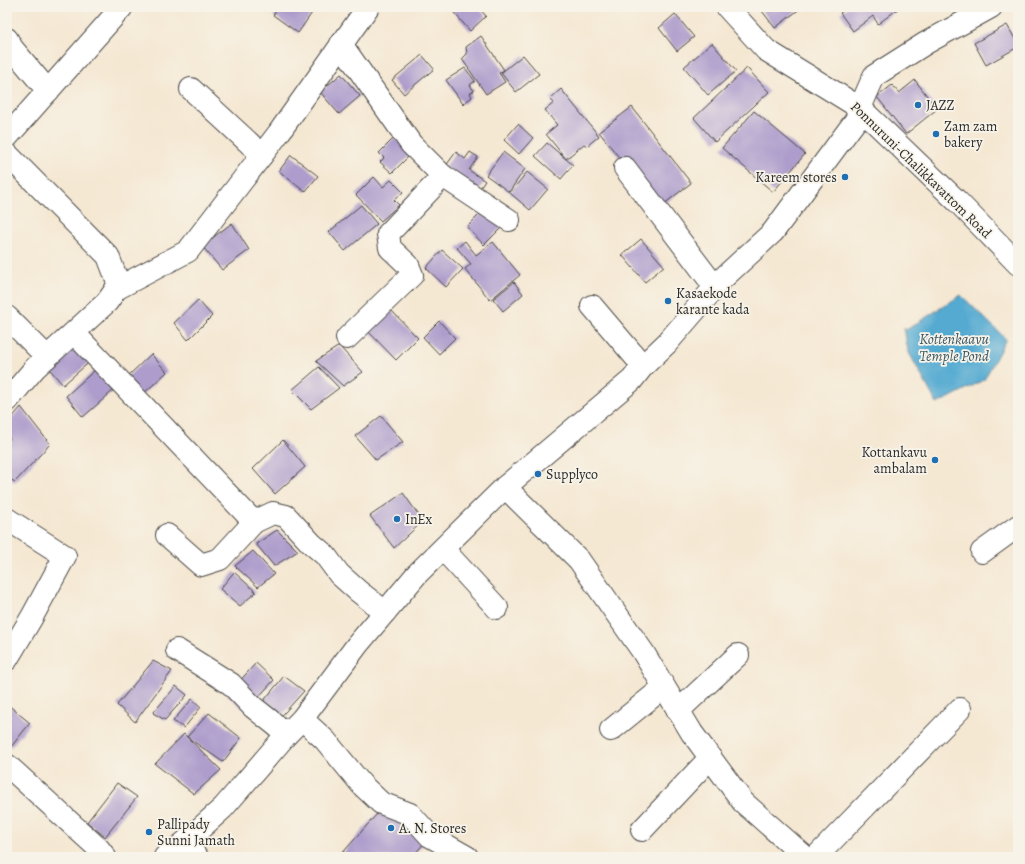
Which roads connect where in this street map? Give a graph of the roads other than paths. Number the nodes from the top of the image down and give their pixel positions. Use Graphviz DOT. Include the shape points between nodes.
graph roads {
  1 [pos="122,7"];
  2 [pos="368,7"];
  3 [pos="727,7"];
  4 [pos="991,7"];
  5 [pos="7,39"];
  6 [pos="341,44"];
  7 [pos="191,89"];
  8 [pos="48,90"];
  9 [pos="860,108"];
  10 [pos="7,137"];
  11 [pos="7,154"];
  12 [pos="262,155"];
  13 [pos="625,168"];
  14 [pos="443,176"];
  15 [pos="509,220"];
  16 [pos="1018,264"];
  17 [pos="715,287"];
  18 [pos="116,289"];
  19 [pos="592,306"];
  20 [pos="7,317"];
  21 [pos="74,333"];
  22 [pos="347,338"];
  23 [pos="47,357"];
  24 [pos="644,366"];
  25 [pos="7,401"];
  26 [pos="505,487"];
  27 [pos="7,519"];
  28 [pos="254,522"];
  29 [pos="1018,526"];
  30 [pos="167,535"];
  31 [pos="443,549"];
  32 [pos="982,552"];
  33 [pos="496,608"];
  34 [pos="385,612"];
  35 [pos="177,650"];
  36 [pos="738,655"];
  37 [pos="7,659"];
  38 [pos="664,687"];
  39 [pos="960,709"];
  40 [pos="678,711"];
  41 [pos="294,727"];
  42 [pos="612,730"];
  43 [pos="710,758"];
  44 [pos="7,765"];
  45 [pos="642,830"];
  46 [pos="190,850"];
  47 [pos="105,857"];
  48 [pos="165,857"];
  49 [pos="467,857"];
  50 [pos="805,857"];
  51 [pos="816,857"];
  1 -- 8 [label="street"];
  2 -- 6 [label="street"];
  3 -- 9 [label="street, Ponnuruni-Chalikkavattom Road" via="766,50"];
  4 -- 9 [label="street" via="926,43 874,76"];
  5 -- 8 [label="street"];
  6 -- 12 [label="street"];
  6 -- 14 [label="street" via="411,144"];
  7 -- 12 [label="street"];
  8 -- 10 [label="street"];
  9 -- 16 [label="street, Ponnuruni-Chalikkavattom Road"];
  9 -- 17 [label="street" via="856,120 773,232"];
  11 -- 18 [label="street" via="108,256 119,285"];
  12 -- 18 [label="street" via="188,250"];
  13 -- 17 [label="street"];
  14 -- 15 [label="street"];
  14 -- 22 [label="street" via="388,234 390,248 408,265 412,275"];
  17 -- 24 [label="street"];
  18 -- 21 [label="street" via="107,302"];
  19 -- 24 [label="street"];
  20 -- 23 [label="street"];
  21 -- 23 [label="street"];
  21 -- 28 [label="street"];
  23 -- 25 [label="street"];
  24 -- 26 [label="street" via="632,380"];
  26 -- 31 [label="street"];
  26 -- 38 [label="street" via="579,560 643,652"];
  27 -- 37 [label="street" via="65,556"];
  28 -- 30 [label="street" via="220,559 201,565"];
  28 -- 34 [label="street" via="273,513 286,516 325,555 339,574"];
  29 -- 32 [label="street"];
  31 -- 33 [label="street"];
  31 -- 34 [label="street" via="416,574"];
  34 -- 41 [label="street"];
  35 -- 41 [label="street" via="231,684 253,707"];
  36 -- 40 [label="street"];
  38 -- 40 [label="street"];
  38 -- 42 [label="street"];
  39 -- 51 [label="street"];
  40 -- 43 [label="street"];
  41 -- 46 [label="street"];
  41 -- 49 [label="street" via="324,740 362,785 381,803 410,814 430,836"];
  43 -- 45 [label="street"];
  43 -- 50 [label="street" via="743,802"];
  44 -- 47 [label="street"];
  46 -- 48 [label="street"];
}
